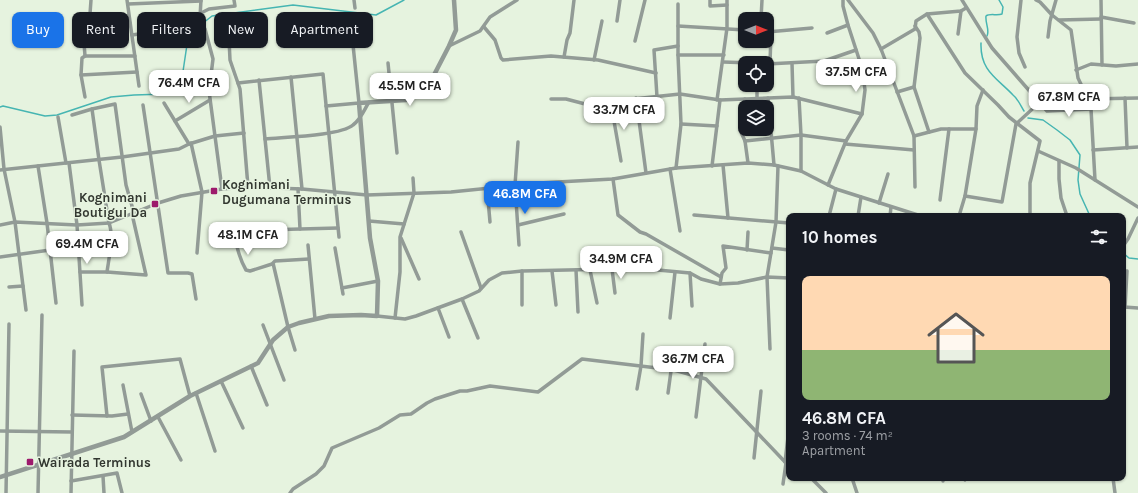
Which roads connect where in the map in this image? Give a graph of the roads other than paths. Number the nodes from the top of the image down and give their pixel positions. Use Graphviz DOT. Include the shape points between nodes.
graph roads {
  1 [pos="91,0"];
  2 [pos="234,0"];
  3 [pos="354,0"];
  4 [pos="454,0"];
  5 [pos="517,0"];
  6 [pos="574,0"];
  7 [pos="620,0"];
  8 [pos="645,0"];
  9 [pos="710,0"];
  10 [pos="727,0"];
  11 [pos="762,0"];
  12 [pos="843,0"];
  13 [pos="848,0"];
  14 [pos="962,0"];
  15 [pos="1021,0"];
  16 [pos="1056,0"];
  17 [pos="1101,0"];
  18 [pos="201,1"];
  19 [pos="1038,1"];
  20 [pos="127,2"];
  21 [pos="678,4"];
  22 [pos="727,6"];
  23 [pos="355,8"];
  24 [pos="966,8"];
  25 [pos="961,11"];
  26 [pos="90,12"];
  27 [pos="200,12"];
  28 [pos="204,12"];
  29 [pos="761,12"];
  30 [pos="927,14"];
  31 [pos="1052,15"];
  32 [pos="1101,18"];
  33 [pos="1059,20"];
  34 [pos="602,21"];
  35 [pos="616,21"];
  36 [pos="130,23"];
  37 [pos="1134,23"];
  38 [pos="848,25"];
  39 [pos="678,26"];
  40 [pos="915,26"];
  41 [pos="484,27"];
  42 [pos="728,28"];
  43 [pos="812,28"];
  44 [pos="738,29"];
  45 [pos="774,32"];
  46 [pos="206,33"];
  47 [pos="827,33"];
  48 [pos="137,34"];
  49 [pos="958,34"];
  50 [pos="132,35"];
  51 [pos="1048,36"];
  52 [pos="635,41"];
  53 [pos="449,46"];
  54 [pos="678,46"];
  55 [pos="85,48"];
  56 [pos="229,48"];
  57 [pos="353,48"];
  58 [pos="881,49"];
  59 [pos="856,50"];
  60 [pos="678,55"];
  61 [pos="724,55"];
  62 [pos="86,56"];
  63 [pos="135,56"];
  64 [pos="564,57"];
  65 [pos="594,60"];
  66 [pos="723,62"];
  67 [pos="792,62"];
  68 [pos="388,63"];
  69 [pos="738,63"];
  70 [pos="774,64"];
  71 [pos="1138,64"];
  72 [pos="1102,65"];
  73 [pos="1025,67"];
  74 [pos="1076,70"];
  75 [pos="137,72"];
  76 [pos="656,73"];
  77 [pos="81,75"];
  78 [pos="291,77"];
  79 [pos="259,80"];
  80 [pos="238,82"];
  81 [pos="139,86"];
  82 [pos="914,87"];
  83 [pos="983,90"];
  84 [pos="757,92"];
  85 [pos="897,92"];
  86 [pos="680,94"];
  87 [pos="657,96"];
  88 [pos="85,97"];
  89 [pos="793,97"];
  90 [pos="636,98"];
  91 [pos="757,98"];
  92 [pos="768,98"];
  93 [pos="799,98"];
  94 [pos="1125,98"];
  95 [pos="1138,98"];
  96 [pos="551,99"];
  97 [pos="745,99"];
  98 [pos="1088,99"];
  99 [pos="210,100"];
  100 [pos="719,100"];
  101 [pos="391,101"];
  102 [pos="359,102"];
  103 [pos="369,102"];
  104 [pos="1040,102"];
  105 [pos="164,103"];
  106 [pos="611,104"];
  107 [pos="143,105"];
  108 [pos="326,106"];
  109 [pos="92,109"];
  110 [pos="1091,109"];
  111 [pos="862,114"];
  112 [pos="72,115"];
  113 [pos="58,118"];
  114 [pos="360,118"];
  115 [pos="175,121"];
  116 [pos="681,124"];
  117 [pos="1016,124"];
  118 [pos="717,126"];
  119 [pos="0,127"];
  120 [pos="949,129"];
  121 [pos="976,129"];
  122 [pos="929,132"];
  123 [pos="244,133"];
  124 [pos="329,133"];
  125 [pos="802,135"];
  126 [pos="215,136"];
  127 [pos="297,136"];
  128 [pos="914,136"];
  129 [pos="772,138"];
  130 [pos="265,139"];
  131 [pos="745,141"];
  132 [pos="518,142"];
  133 [pos="846,142"];
  134 [pos="190,144"];
  135 [pos="1138,147"];
  136 [pos="1127,148"];
  137 [pos="914,150"];
  138 [pos="1093,150"];
  139 [pos="1038,151"];
  140 [pos="150,153"];
  141 [pos="397,153"];
  142 [pos="122,157"];
  143 [pos="99,160"];
  144 [pos="1059,160"];
  145 [pos="621,161"];
  146 [pos="67,163"];
  147 [pos="748,163"];
  148 [pos="723,165"];
  149 [pos="38,166"];
  150 [pos="712,166"];
  151 [pos="776,166"];
  152 [pos="676,168"];
  153 [pos="2,169"];
  154 [pos="670,169"];
  155 [pos="802,171"];
  156 [pos="646,173"];
  157 [pos="888,174"];
  158 [pos="413,178"];
  159 [pos="613,179"];
  160 [pos="1095,180"];
  161 [pos="828,184"];
  162 [pos="515,185"];
  163 [pos="248,187"];
  164 [pos="915,187"];
  165 [pos="222,188"];
  166 [pos="270,188"];
  167 [pos="487,188"];
  168 [pos="300,189"];
  169 [pos="836,189"];
  170 [pos="202,192"];
  171 [pos="335,192"];
  172 [pos="414,193"];
  173 [pos="367,195"];
  174 [pos="965,196"];
  175 [pos="861,197"];
  176 [pos="940,200"];
  177 [pos="158,203"];
  178 [pos="878,203"];
  179 [pos="1138,206"];
  180 [pos="891,207"];
  181 [pos="830,213"];
  182 [pos="858,213"];
  183 [pos="890,213"];
  184 [pos="910,213"];
  185 [pos="961,213"];
  186 [pos="1030,213"];
  187 [pos="1066,213"];
  188 [pos="133,214"];
  189 [pos="564,214"];
  190 [pos="694,216"];
  191 [pos="728,218"];
  192 [pos="1138,218"];
  193 [pos="369,221"];
  194 [pos="15,222"];
  195 [pos="109,222"];
  196 [pos="490,222"];
  197 [pos="776,222"];
  198 [pos="47,223"];
  199 [pos="786,223"];
  200 [pos="404,224"];
  201 [pos="1137,224"];
  202 [pos="0,225"];
  203 [pos="77,225"];
  204 [pos="518,225"];
  205 [pos="338,228"];
  206 [pos="300,229"];
  207 [pos="225,231"];
  208 [pos="234,231"];
  209 [pos="680,231"];
  210 [pos="461,232"];
  211 [pos="748,232"];
  212 [pos="339,237"];
  213 [pos="400,237"];
  214 [pos="1126,242"];
  215 [pos="519,245"];
  216 [pos="308,246"];
  217 [pos="335,248"];
  218 [pos="772,248"];
  219 [pos="50,250"];
  220 [pos="747,250"];
  221 [pos="786,250"];
  222 [pos="197,253"];
  223 [pos="771,253"];
  224 [pos="19,254"];
  225 [pos="0,257"];
  226 [pos="309,258"];
  227 [pos="272,264"];
  228 [pos="612,269"];
  229 [pos="576,270"];
  230 [pos="590,270"];
  231 [pos="522,271"];
  232 [pos="552,271"];
  233 [pos="80,272"];
  234 [pos="107,272"];
  235 [pos="675,272"];
  236 [pos="690,273"];
  237 [pos="721,277"];
  238 [pos="767,277"];
  239 [pos="786,278"];
  240 [pos="419,279"];
  241 [pos="378,281"];
  242 [pos="720,284"];
  243 [pos="23,286"];
  244 [pos="9,287"];
  245 [pos="342,288"];
  246 [pos="481,288"];
  247 [pos="343,294"];
  248 [pos="615,294"];
  249 [pos="196,299"];
  250 [pos="462,299"];
  251 [pos="56,303"];
  252 [pos="597,303"];
  253 [pos="82,305"];
  254 [pos="522,305"];
  255 [pos="556,305"];
  256 [pos="692,306"];
  257 [pos="1126,307"];
  258 [pos="438,308"];
  259 [pos="1138,308"];
  260 [pos="26,310"];
  261 [pos="578,312"];
  262 [pos="42,315"];
  263 [pos="377,316"];
  264 [pos="395,318"];
  265 [pos="670,318"];
  266 [pos="315,319"];
  267 [pos="9,324"];
  268 [pos="263,325"];
  269 [pos="288,327"];
  270 [pos="643,334"];
  271 [pos="449,337"];
  272 [pos="478,338"];
  273 [pos="271,344"];
  274 [pos="705,344"];
  275 [pos="674,349"];
  276 [pos="770,349"];
  277 [pos="295,350"];
  278 [pos="74,352"];
  279 [pos="251,366"];
  280 [pos="641,366"];
  281 [pos="671,370"];
  282 [pos="701,378"];
  283 [pos="221,380"];
  284 [pos="284,380"];
  285 [pos="123,385"];
  286 [pos="637,389"];
  287 [pos="761,391"];
  288 [pos="196,393"];
  289 [pos="668,393"];
  290 [pos="141,394"];
  291 [pos="190,396"];
  292 [pos="267,405"];
  293 [pos="128,414"];
  294 [pos="72,416"];
  295 [pos="107,416"];
  296 [pos="158,417"];
  297 [pos="696,417"];
  298 [pos="151,421"];
  299 [pos="243,428"];
  300 [pos="0,431"];
  301 [pos="7,431"];
  302 [pos="39,431"];
  303 [pos="72,432"];
  304 [pos="132,432"];
  305 [pos="757,433"];
  306 [pos="215,451"];
  307 [pos="72,454"];
  308 [pos="754,458"];
  309 [pos="181,460"];
  310 [pos="786,462"];
  311 [pos="38,465"];
  312 [pos="786,468"];
  313 [pos="6,475"];
  314 [pos="103,476"];
  315 [pos="0,477"];
  316 [pos="71,481"];
  317 [pos="814,481"];
  318 [pos="853,481"];
  319 [pos="1113,481"];
  320 [pos="783,484"];
  321 [pos="6,493"];
  322 [pos="38,493"];
  323 [pos="71,493"];
  324 [pos="104,493"];
  325 [pos="122,493"];
  326 [pos="290,493"];
  327 [pos="826,493"];
  328 [pos="857,493"];
  329 [pos="1115,493"];
  1 -- 26 [label="street"];
  2 -- 28 [label="street" via="235,6 208,9"];
  3 -- 23 [label="street"];
  4 -- 53 [label="street" via="456,30"];
  5 -- 41 [label="street" via="490,17"];
  6 -- 64 [label="street"];
  7 -- 35 [label="street"];
  8 -- 52 [label="street"];
  9 -- 22 [label="street" via="710,6"];
  10 -- 22 [label="street"];
  11 -- 29 [label="street"];
  12 -- 38 [label="street"];
  13 -- 58 [label="street" via="873,33"];
  14 -- 24 [label="street"];
  15 -- 73 [label="street" via="1018,37 1019,53"];
  16 -- 31 [label="street"];
  17 -- 32 [label="street"];
  18 -- 20 [label="street"];
  18 -- 27 [label="street"];
  19 -- 31 [label="street"];
  20 -- 36 [label="street"];
  21 -- 39 [label="street"];
  22 -- 42 [label="street"];
  24 -- 25 [label="street"];
  24 -- 104 [label="street" via="992,48"];
  25 -- 30 [label="street"];
  25 -- 49 [label="street"];
  30 -- 40 [label="street" via="916,21"];
  30 -- 83 [label="street" via="965,73"];
  31 -- 33 [label="street"];
  31 -- 51 [label="street"];
  32 -- 33 [label="street"];
  32 -- 37 [label="street"];
  32 -- 72 [label="street"];
  33 -- 74 [label="street" via="1071,30"];
  34 -- 65 [label="street"];
  36 -- 50 [label="street"];
  38 -- 47 [label="street"];
  38 -- 59 [label="street"];
  39 -- 42 [label="street"];
  39 -- 54 [label="street"];
  40 -- 58 [label="street" via="915,29"];
  40 -- 82 [label="street" via="920,38"];
  41 -- 53 [label="street"];
  41 -- 64 [label="street" via="495,40 503,60 541,56"];
  42 -- 44 [label="street"];
  42 -- 61 [label="street"];
  43 -- 45 [label="street"];
  46 -- 99 [label="street" via="212,59"];
  48 -- 50 [label="street"];
  50 -- 63 [label="street"];
  53 -- 101 [label="street" via="434,76 426,84 406,100"];
  54 -- 60 [label="street"];
  54 -- 76 [label="street" via="654,50"];
  55 -- 62 [label="street"];
  56 -- 80 [label="street" via="230,60"];
  57 -- 102 [label="street"];
  58 -- 85 [label="street"];
  59 -- 67 [label="street" via="824,61"];
  59 -- 111 [label="street" via="862,68"];
  60 -- 61 [label="street"];
  60 -- 86 [label="street"];
  61 -- 66 [label="street"];
  62 -- 63 [label="street"];
  62 -- 77 [label="street" via="81,59"];
  63 -- 75 [label="street"];
  64 -- 65 [label="street"];
  65 -- 76 [label="street"];
  66 -- 69 [label="street"];
  66 -- 100 [label="street"];
  67 -- 70 [label="street"];
  67 -- 89 [label="street"];
  68 -- 101 [label="street"];
  71 -- 72 [label="street"];
  72 -- 74 [label="street" via="1091,64"];
  74 -- 98 [label="street"];
  75 -- 77 [label="street"];
  75 -- 81 [label="street"];
  76 -- 87 [label="street"];
  77 -- 88 [label="street"];
  78 -- 79 [label="street"];
  78 -- 108 [label="street" via="324,74"];
  78 -- 127 [label="street"];
  79 -- 80 [label="street"];
  79 -- 130 [label="street"];
  80 -- 123 [label="street"];
  82 -- 85 [label="street"];
  82 -- 122 [label="street"];
  83 -- 117 [label="street"];
  83 -- 121 [label="street" via="977,106"];
  84 -- 91 [label="street"];
  85 -- 128 [label="street"];
  86 -- 87 [label="street"];
  86 -- 100 [label="street"];
  86 -- 116 [label="street"];
  87 -- 90 [label="street"];
  89 -- 92 [label="street"];
  89 -- 93 [label="street"];
  90 -- 106 [label="street"];
  90 -- 156 [label="street"];
  91 -- 92 [label="street"];
  91 -- 97 [label="street"];
  92 -- 129 [label="street"];
  93 -- 111 [label="street"];
  93 -- 125 [label="street"];
  94 -- 95 [label="street"];
  94 -- 98 [label="street"];
  94 -- 136 [label="street"];
  96 -- 106 [label="street" via="566,99 589,105"];
  97 -- 100 [label="street"];
  97 -- 131 [label="street" via="740,130"];
  98 -- 110 [label="street"];
  99 -- 115 [label="street"];
  99 -- 126 [label="street"];
  100 -- 118 [label="street"];
  101 -- 103 [label="street"];
  101 -- 141 [label="street"];
  102 -- 103 [label="street"];
  102 -- 108 [label="street"];
  102 -- 114 [label="street"];
  103 -- 114 [label="street"];
  104 -- 110 [label="street" via="1047,111"];
  104 -- 117 [label="street"];
  105 -- 115 [label="street"];
  106 -- 145 [label="street"];
  107 -- 140 [label="street"];
  108 -- 124 [label="street"];
  109 -- 112 [label="street"];
  109 -- 142 [label="street" via="115,104"];
  109 -- 143 [label="street"];
  110 -- 138 [label="street"];
  111 -- 133 [label="street"];
  113 -- 146 [label="street"];
  114 -- 124 [label="street" via="348,129"];
  114 -- 173 [label="street"];
  115 -- 134 [label="street"];
  116 -- 118 [label="street"];
  116 -- 152 [label="street"];
  117 -- 139 [label="street" via="1040,141"];
  117 -- 174 [label="street" via="1002,202"];
  118 -- 150 [label="street"];
  119 -- 153 [label="street"];
  120 -- 121 [label="street"];
  120 -- 122 [label="street"];
  120 -- 176 [label="street"];
  121 -- 174 [label="street"];
  122 -- 128 [label="street"];
  123 -- 126 [label="street"];
  123 -- 163 [label="street"];
  124 -- 127 [label="street"];
  124 -- 171 [label="street"];
  125 -- 129 [label="street"];
  125 -- 133 [label="street"];
  125 -- 155 [label="street"];
  126 -- 134 [label="street"];
  126 -- 165 [label="street"];
  127 -- 130 [label="street"];
  127 -- 168 [label="street"];
  128 -- 137 [label="street"];
  129 -- 131 [label="street"];
  129 -- 151 [label="street"];
  130 -- 166 [label="street"];
  131 -- 147 [label="street"];
  132 -- 162 [label="street"];
  133 -- 137 [label="street"];
  133 -- 161 [label="street"];
  134 -- 140 [label="street" via="179,149"];
  134 -- 170 [label="street"];
  135 -- 136 [label="street"];
  136 -- 138 [label="street"];
  137 -- 164 [label="street"];
  138 -- 160 [label="street"];
  139 -- 144 [label="street"];
  139 -- 186 [label="street" via="1030,183"];
  140 -- 142 [label="street"];
  140 -- 177 [label="street"];
  142 -- 143 [label="street"];
  142 -- 188 [label="street"];
  143 -- 146 [label="street"];
  143 -- 195 [label="street"];
  144 -- 160 [label="street"];
  144 -- 187 [label="street" via="1061,198"];
  146 -- 149 [label="street"];
  146 -- 203 [label="street"];
  147 -- 148 [label="street"];
  147 -- 151 [label="street"];
  148 -- 150 [label="street"];
  148 -- 191 [label="street"];
  149 -- 153 [label="street"];
  149 -- 198 [label="street"];
  150 -- 152 [label="street"];
  151 -- 155 [label="street"];
  151 -- 197 [label="street"];
  152 -- 154 [label="street"];
  153 -- 194 [label="street"];
  154 -- 156 [label="street"];
  154 -- 209 [label="street"];
  155 -- 161 [label="street"];
  156 -- 159 [label="street"];
  157 -- 178 [label="street"];
  158 -- 172 [label="street"];
  159 -- 162 [label="street"];
  159 -- 237 [label="street" via="618,215 640,232"];
  160 -- 179 [label="street"];
  161 -- 169 [label="street"];
  162 -- 167 [label="street"];
  162 -- 204 [label="street"];
  163 -- 165 [label="street"];
  163 -- 166 [label="street"];
  165 -- 170 [label="street"];
  166 -- 168 [label="street"];
  167 -- 172 [label="street"];
  167 -- 196 [label="street"];
  168 -- 171 [label="street"];
  168 -- 206 [label="street"];
  169 -- 175 [label="street"];
  169 -- 181 [label="street"];
  170 -- 177 [label="street"];
  170 -- 222 [label="street"];
  171 -- 173 [label="street"];
  171 -- 205 [label="street"];
  172 -- 173 [label="street"];
  172 -- 200 [label="street"];
  173 -- 193 [label="street"];
  174 -- 185 [label="street"];
  175 -- 178 [label="street"];
  175 -- 182 [label="street"];
  177 -- 188 [label="street"];
  177 -- 249 [label="street" via="168,273 192,274"];
  178 -- 180 [label="street"];
  180 -- 183 [label="street"];
  180 -- 184 [label="street"];
  188 -- 195 [label="street"];
  188 -- 234 [label="street" via="146,275"];
  189 -- 204 [label="street"];
  190 -- 191 [label="street"];
  191 -- 197 [label="street"];
  192 -- 201 [label="street"];
  193 -- 200 [label="street"];
  193 -- 241 [label="street"];
  194 -- 198 [label="street"];
  194 -- 202 [label="street"];
  194 -- 224 [label="street"];
  195 -- 203 [label="street"];
  195 -- 234 [label="street" via="111,228"];
  197 -- 199 [label="street"];
  197 -- 218 [label="street"];
  198 -- 203 [label="street"];
  198 -- 219 [label="street"];
  200 -- 213 [label="street"];
  201 -- 214 [label="street"];
  203 -- 233 [label="street"];
  204 -- 215 [label="street"];
  205 -- 206 [label="street"];
  205 -- 212 [label="street"];
  206 -- 208 [label="street"];
  207 -- 208 [label="street"];
  208 -- 227 [label="street" via="238,253 246,270"];
  210 -- 246 [label="street"];
  211 -- 220 [label="street"];
  213 -- 240 [label="street"];
  213 -- 264 [label="street" via="400,272"];
  216 -- 226 [label="street"];
  217 -- 245 [label="street"];
  218 -- 221 [label="street"];
  218 -- 223 [label="street"];
  219 -- 224 [label="street"];
  219 -- 251 [label="street"];
  220 -- 223 [label="street"];
  220 -- 237 [label="street" via="723,246 726,268"];
  223 -- 238 [label="street"];
  224 -- 225 [label="street"];
  224 -- 243 [label="street"];
  226 -- 227 [label="street"];
  226 -- 266 [label="street"];
  227 -- 269 [label="street"];
  228 -- 230 [label="street"];
  228 -- 235 [label="street" via="630,266"];
  228 -- 248 [label="street"];
  229 -- 230 [label="street"];
  229 -- 232 [label="street"];
  229 -- 261 [label="street"];
  230 -- 252 [label="street"];
  231 -- 232 [label="street"];
  231 -- 246 [label="street" via="502,273"];
  231 -- 254 [label="street"];
  232 -- 255 [label="street"];
  233 -- 234 [label="street"];
  233 -- 253 [label="street"];
  235 -- 236 [label="street"];
  235 -- 265 [label="street"];
  236 -- 242 [label="street"];
  236 -- 256 [label="street"];
  237 -- 242 [label="street"];
  238 -- 239 [label="street"];
  238 -- 242 [label="street"];
  238 -- 276 [label="street"];
  241 -- 245 [label="street"];
  241 -- 263 [label="street"];
  243 -- 244 [label="street"];
  243 -- 260 [label="street"];
  245 -- 247 [label="street"];
  246 -- 250 [label="street"];
  250 -- 258 [label="street"];
  250 -- 272 [label="street"];
  257 -- 259 [label="street"];
  258 -- 264 [label="street" via="405,319"];
  258 -- 271 [label="street"];
  262 -- 302 [label="street"];
  263 -- 264 [label="street"];
  263 -- 266 [label="street" via="329,316"];
  266 -- 269 [label="street"];
  267 -- 301 [label="street"];
  268 -- 273 [label="street"];
  269 -- 273 [label="street"];
  269 -- 277 [label="street"];
  270 -- 280 [label="street"];
  273 -- 279 [label="street" via="258,363"];
  273 -- 284 [label="street"];
  274 -- 282 [label="street"];
  275 -- 281 [label="street"];
  278 -- 294 [label="street"];
  279 -- 283 [label="street"];
  279 -- 292 [label="street"];
  280 -- 281 [label="street"];
  280 -- 286 [label="street"];
  280 -- 326 [label="street" via="582,359 538,392 490,386 460,391 435,399 411,414 400,415 379,428 332,448 324,466"];
  281 -- 282 [label="street"];
  281 -- 289 [label="street"];
  282 -- 297 [label="street"];
  282 -- 305 [label="street" via="706,380"];
  283 -- 288 [label="street"];
  283 -- 299 [label="street"];
  285 -- 293 [label="street"];
  287 -- 305 [label="street"];
  288 -- 291 [label="street"];
  288 -- 306 [label="street"];
  290 -- 298 [label="street"];
  291 -- 295 [label="street" via="180,359 102,367"];
  291 -- 296 [label="street"];
  293 -- 295 [label="street"];
  293 -- 304 [label="street"];
  294 -- 295 [label="street"];
  294 -- 303 [label="street"];
  296 -- 298 [label="street"];
  296 -- 309 [label="street"];
  298 -- 304 [label="street"];
  300 -- 301 [label="street"];
  301 -- 302 [label="street"];
  301 -- 313 [label="street"];
  302 -- 303 [label="street"];
  302 -- 311 [label="street"];
  303 -- 307 [label="street"];
  304 -- 307 [label="street"];
  305 -- 308 [label="street"];
  305 -- 310 [label="street"];
  307 -- 311 [label="street"];
  307 -- 316 [label="street"];
  311 -- 313 [label="street"];
  311 -- 322 [label="street"];
  312 -- 320 [label="street"];
  313 -- 315 [label="street"];
  313 -- 321 [label="street"];
  314 -- 316 [label="street"];
  314 -- 324 [label="street"];
  314 -- 325 [label="street" via="117,474"];
  316 -- 323 [label="street"];
  317 -- 327 [label="street"];
  318 -- 328 [label="street"];
  319 -- 329 [label="street"];
}
